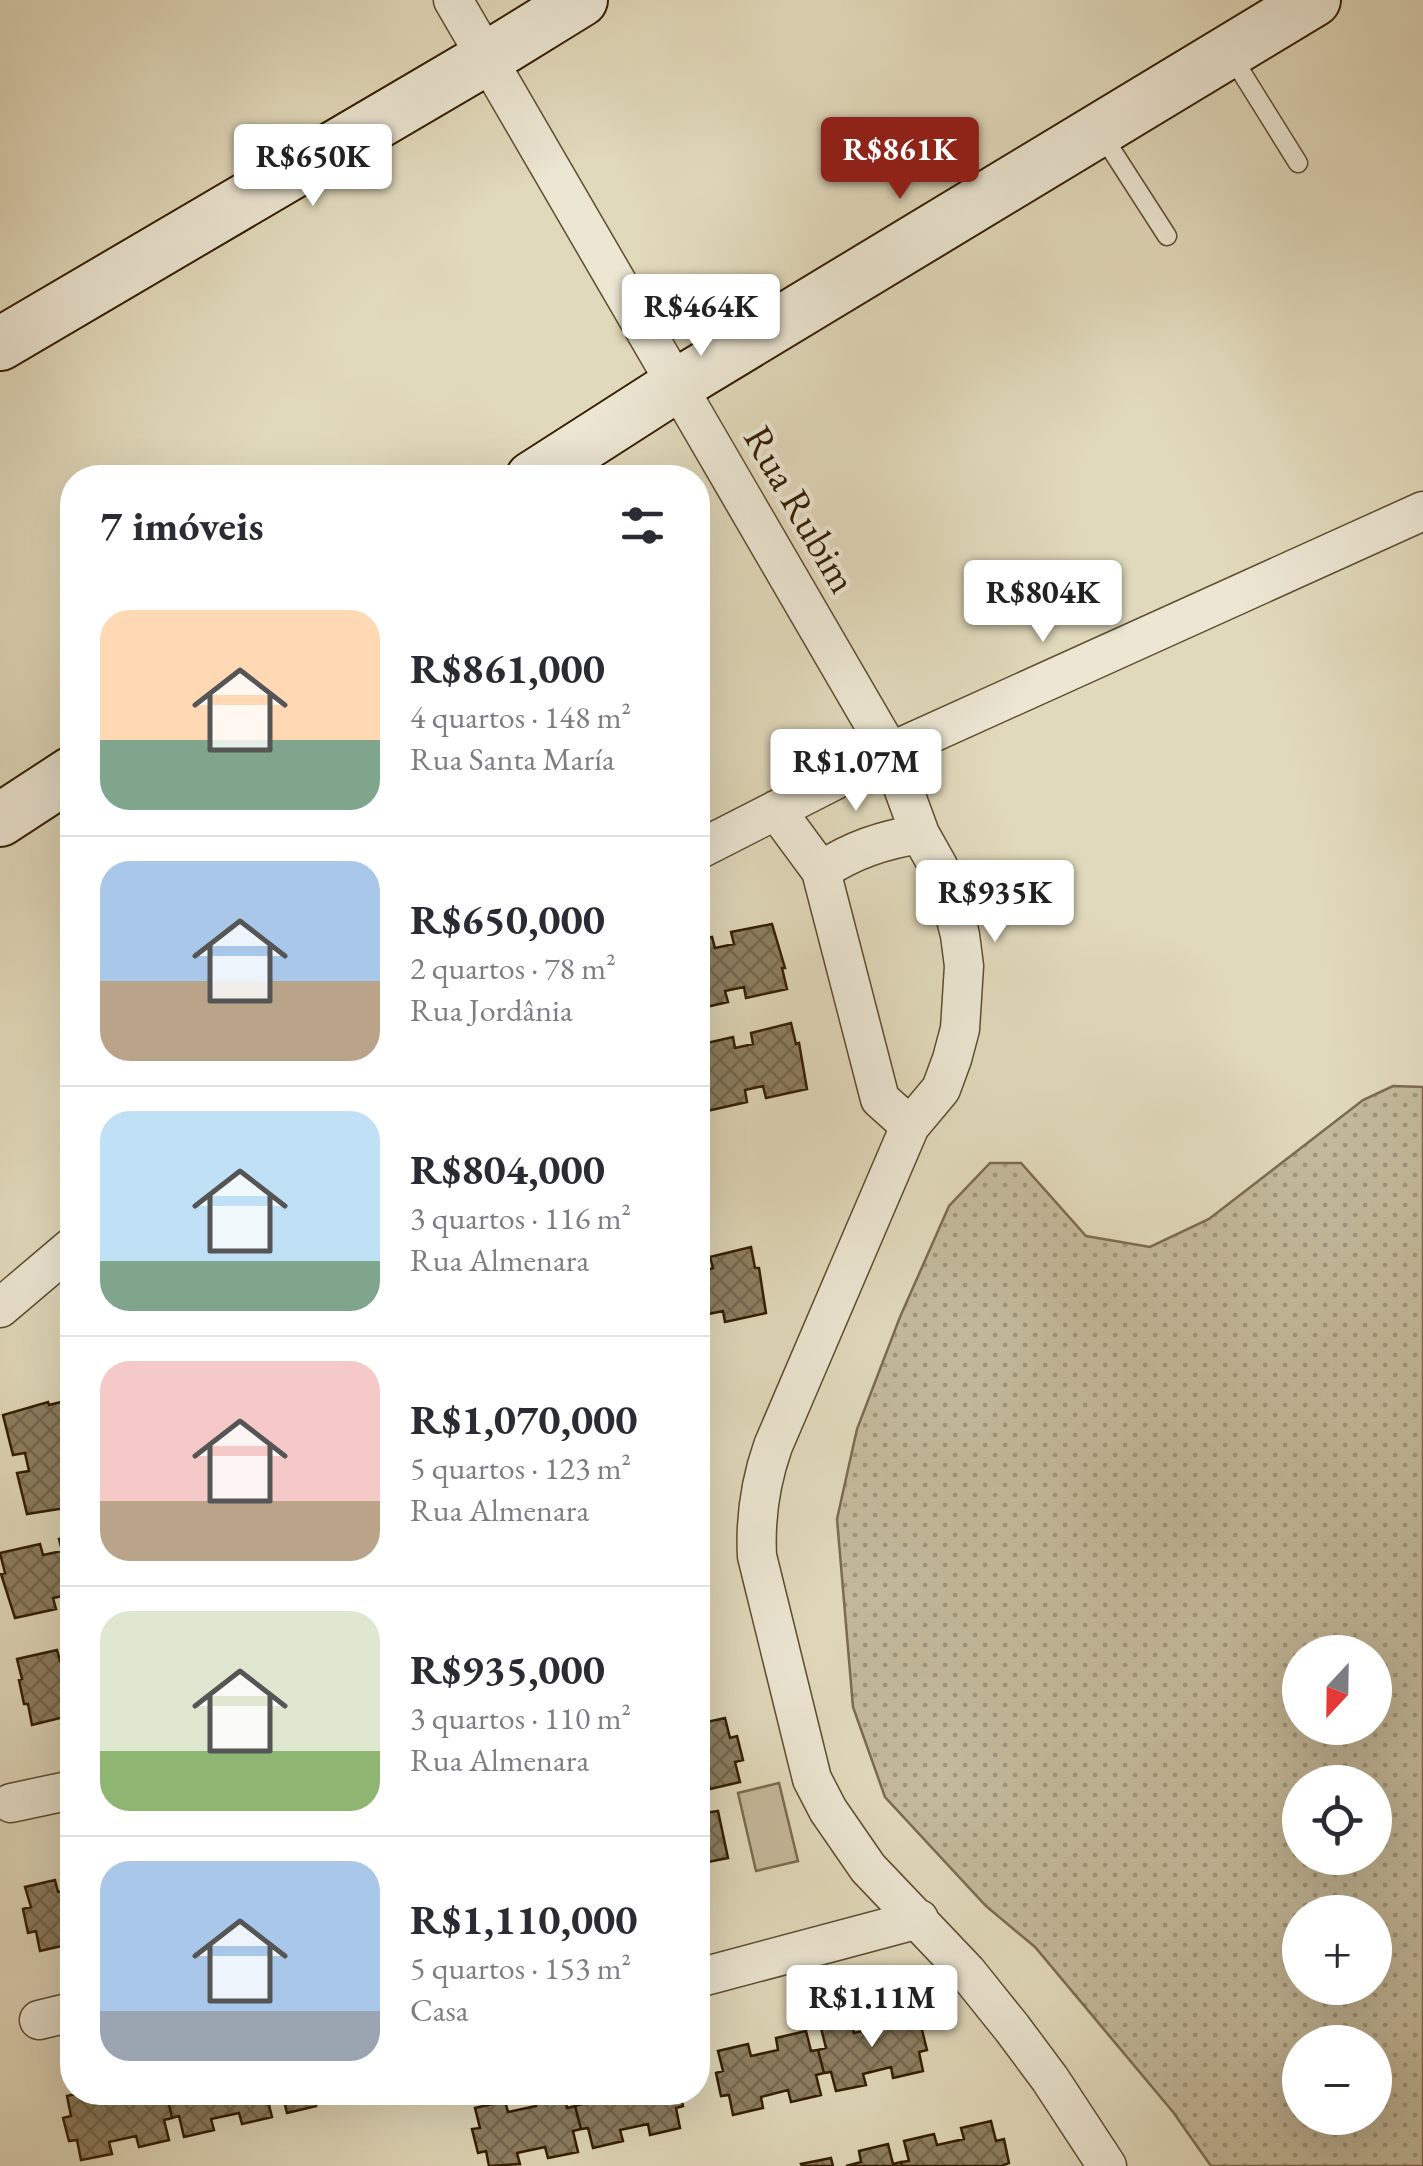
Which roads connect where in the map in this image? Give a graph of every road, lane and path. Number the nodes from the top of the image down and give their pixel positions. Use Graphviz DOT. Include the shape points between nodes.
graph roads {
  1 [pos="454,0"];
  2 [pos="582,0"];
  3 [pos="1314,0"];
  4 [pos="1228,52"];
  5 [pos="487,58"];
  6 [pos="1099,130"];
  7 [pos="1298,162"];
  8 [pos="1166,236"];
  9 [pos="0,344"];
  10 [pos="677,384"];
  11 [pos="552,465"];
  12 [pos="1423,511"];
  13 [pos="890,752"];
  14 [pos="60,782"];
  15 [pos="776,810"];
  16 [pos="0,820"];
  17 [pos="920,834"];
  18 [pos="710,844"];
  19 [pos="821,870"];
  20 [pos="910,1126"];
  21 [pos="60,1256"];
  22 [pos="0,1308"];
  23 [pos="60,1793"];
  24 [pos="11,1803"];
  25 [pos="919,1919"];
  26 [pos="710,1975"];
  27 [pos="1107,2166"];
  1 -- 5 [label="street, Rua Rubim"];
  2 -- 5 [label="street"];
  3 -- 4 [label="street"];
  4 -- 6 [label="street"];
  4 -- 7 [label="lane"];
  5 -- 9 [label="street"];
  5 -- 10 [label="street, Rua Rubim"];
  6 -- 8 [label="lane"];
  6 -- 10 [label="street"];
  10 -- 11 [label="street"];
  10 -- 13 [label="street, Rua Rubim"];
  12 -- 13 [label="street"];
  13 -- 15 [label="street"];
  13 -- 17 [label="street, Rua Rubim"];
  14 -- 16 [label="street"];
  15 -- 18 [label="street"];
  15 -- 19 [label="street"];
  17 -- 19 [label="street" via="862,847"];
  17 -- 20 [label="street, Rua Rubim" via="952,900 964,998 941,1089"];
  19 -- 20 [label="street" via="880,1100"];
  20 -- 25 [label="street, Rua Rubim" via="763,1472 756,1528 757,1556 812,1779 846,1840"];
  21 -- 22 [label="street"];
  23 -- 24 [label="street"];
  25 -- 26 [label="street"];
  25 -- 27 [label="street, Rua Rubim" via="1012,2028"];
}
